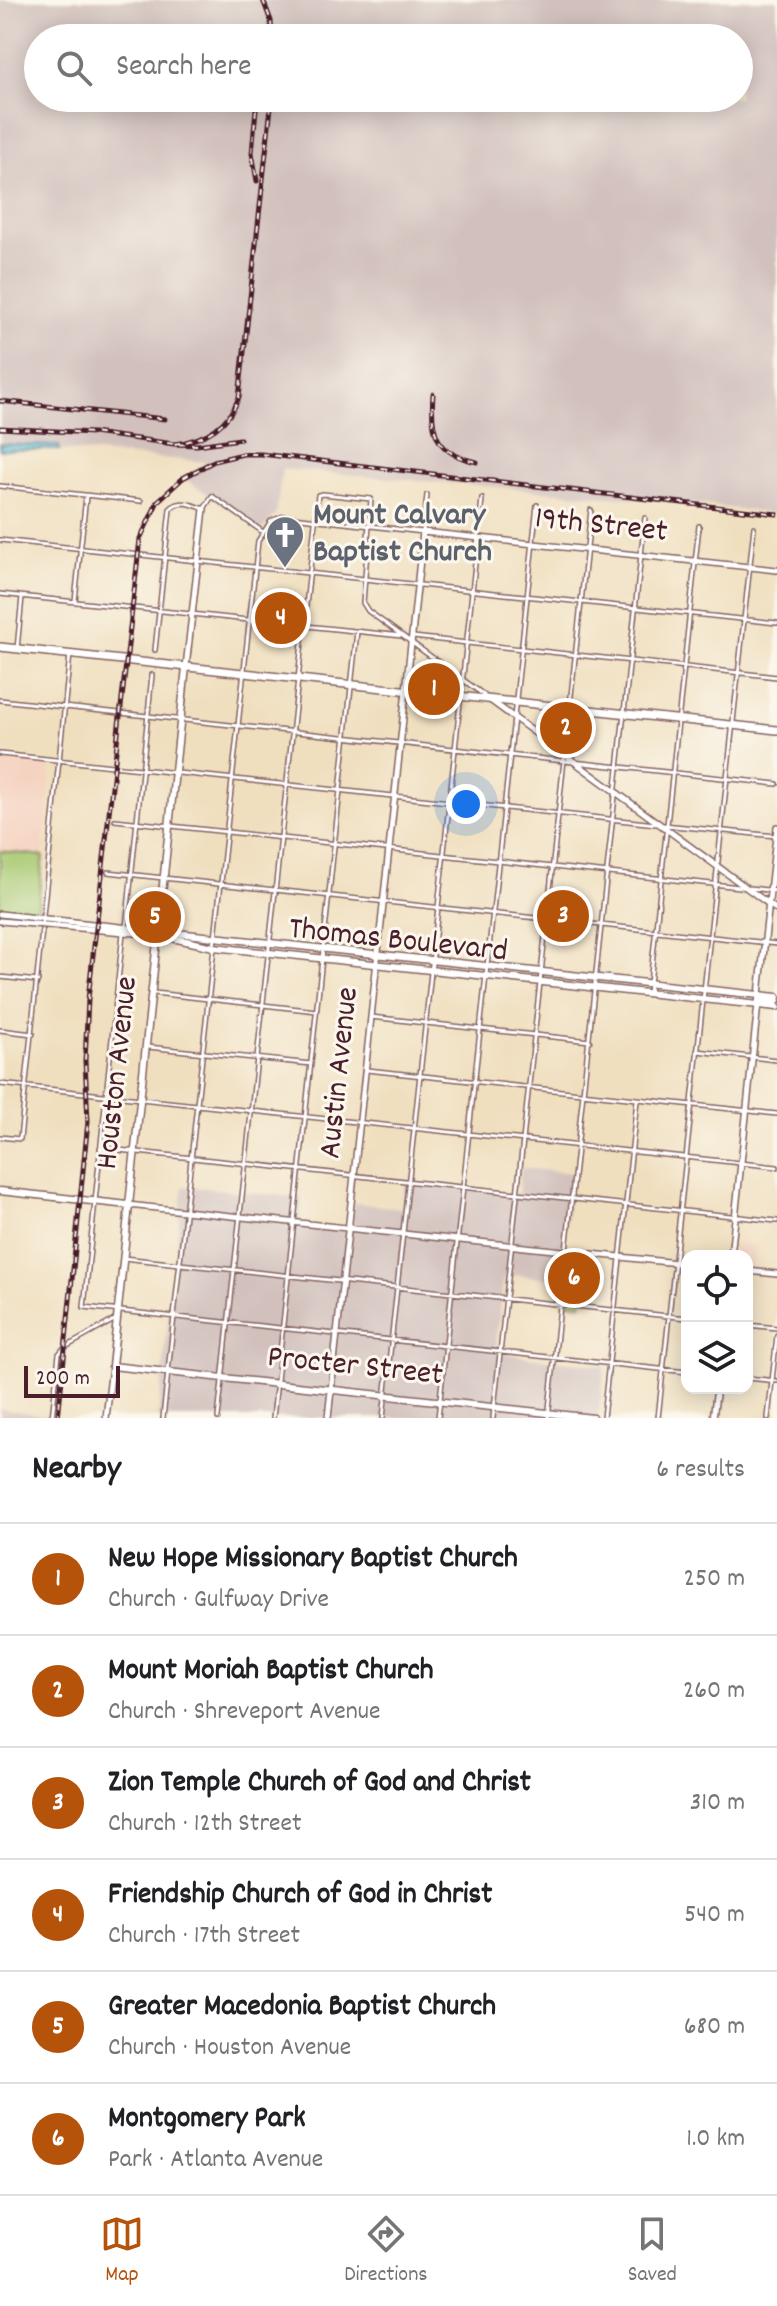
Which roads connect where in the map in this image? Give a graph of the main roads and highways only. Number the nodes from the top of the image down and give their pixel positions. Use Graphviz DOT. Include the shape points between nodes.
graph roads {
  1 [pos="0,647"];
  2 [pos="186,667"];
  3 [pos="777,730"];
  4 [pos="158,933"];
  5 [pos="758,995"];
  6 [pos="777,999"];
  7 [pos="724,1001"];
  8 [pos="757,1005"];
  9 [pos="777,1007"];
  10 [pos="0,1191"];
  11 [pos="128,1205"];
  12 [pos="112,1366"];
  13 [pos="548,1415"];
  14 [pos="593,1418"];
  1 -- 2 [label="main road"];
  2 -- 3 [label="main road"];
  2 -- 4 [label="main road, Houston Avenue"];
  4 -- 5 [label="main road, Thomas Boulevard"];
  4 -- 7 [label="main road, Thomas Boulevard" via="214,947"];
  4 -- 11 [label="main road, Houston Avenue"];
  5 -- 6 [label="main road, Thomas Boulevard"];
  5 -- 7 [label="main road"];
  6 -- 8 [label="main road"];
  7 -- 8 [label="main road, Thomas Boulevard"];
  8 -- 9 [label="main road, Thomas Boulevard"];
  10 -- 11 [label="main road"];
  11 -- 12 [label="main road, Houston Avenue"];
  12 -- 13 [label="main road, Procter Street"];
  13 -- 14 [label="main road, Procter Street"];
}
